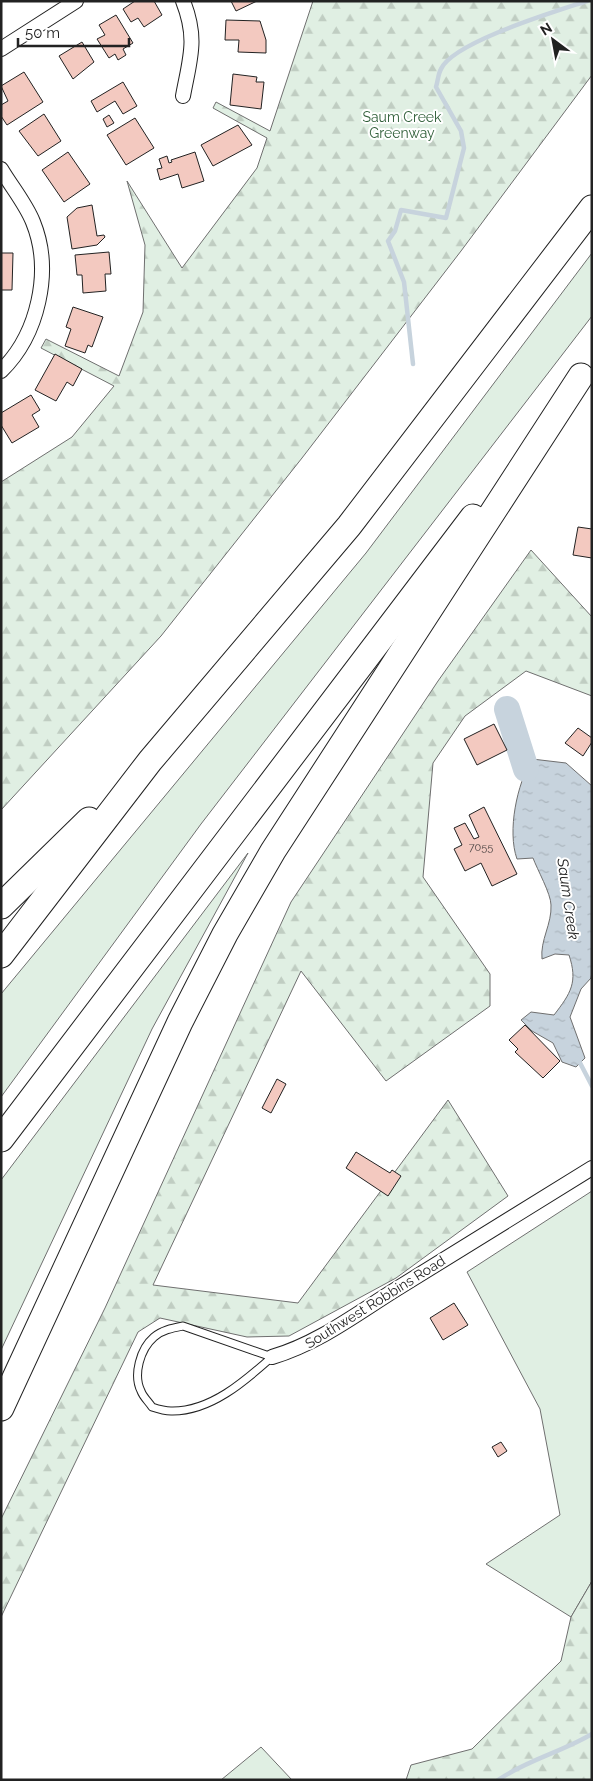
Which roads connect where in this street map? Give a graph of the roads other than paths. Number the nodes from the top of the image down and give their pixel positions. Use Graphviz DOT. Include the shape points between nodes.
graph roads {
  1 [pos="76,1"];
  2 [pos="183,1"];
  3 [pos="1,48"];
  4 [pos="183,96"];
  5 [pos="1,169"];
  6 [pos="592,208"];
  7 [pos="586,368"];
  8 [pos="1,371"];
  9 [pos="150,761"];
  10 [pos="1,906"];
  11 [pos="1,955"];
  12 [pos="1,1138"];
  13 [pos="592,1168"];
  14 [pos="272,1357"];
  15 [pos="1,1408"];
  1 -- 3 [label="street"];
  2 -- 4 [label="street" via="191,21 193,42"];
  5 -- 8 [label="street" via="33,221 41,252 40,293 29,334"];
  6 -- 9 [label="highway" via="349,526"];
  7 -- 12 [label="highway"];
  7 -- 15 [label="highway" via="273,851 225,934 180,1022"];
  9 -- 10 [label="highway"];
  9 -- 11 [label="highway"];
  13 -- 14 [label="street, Southwest Robbins Road" via="342,1325 297,1349"];
  14 -- 14 [label="lane, Southwest Robbins Road" via="183,1326 167,1330 154,1337 144,1351 138,1366 140,1391 152,1407 172,1411 199,1406 242,1382"];
}
